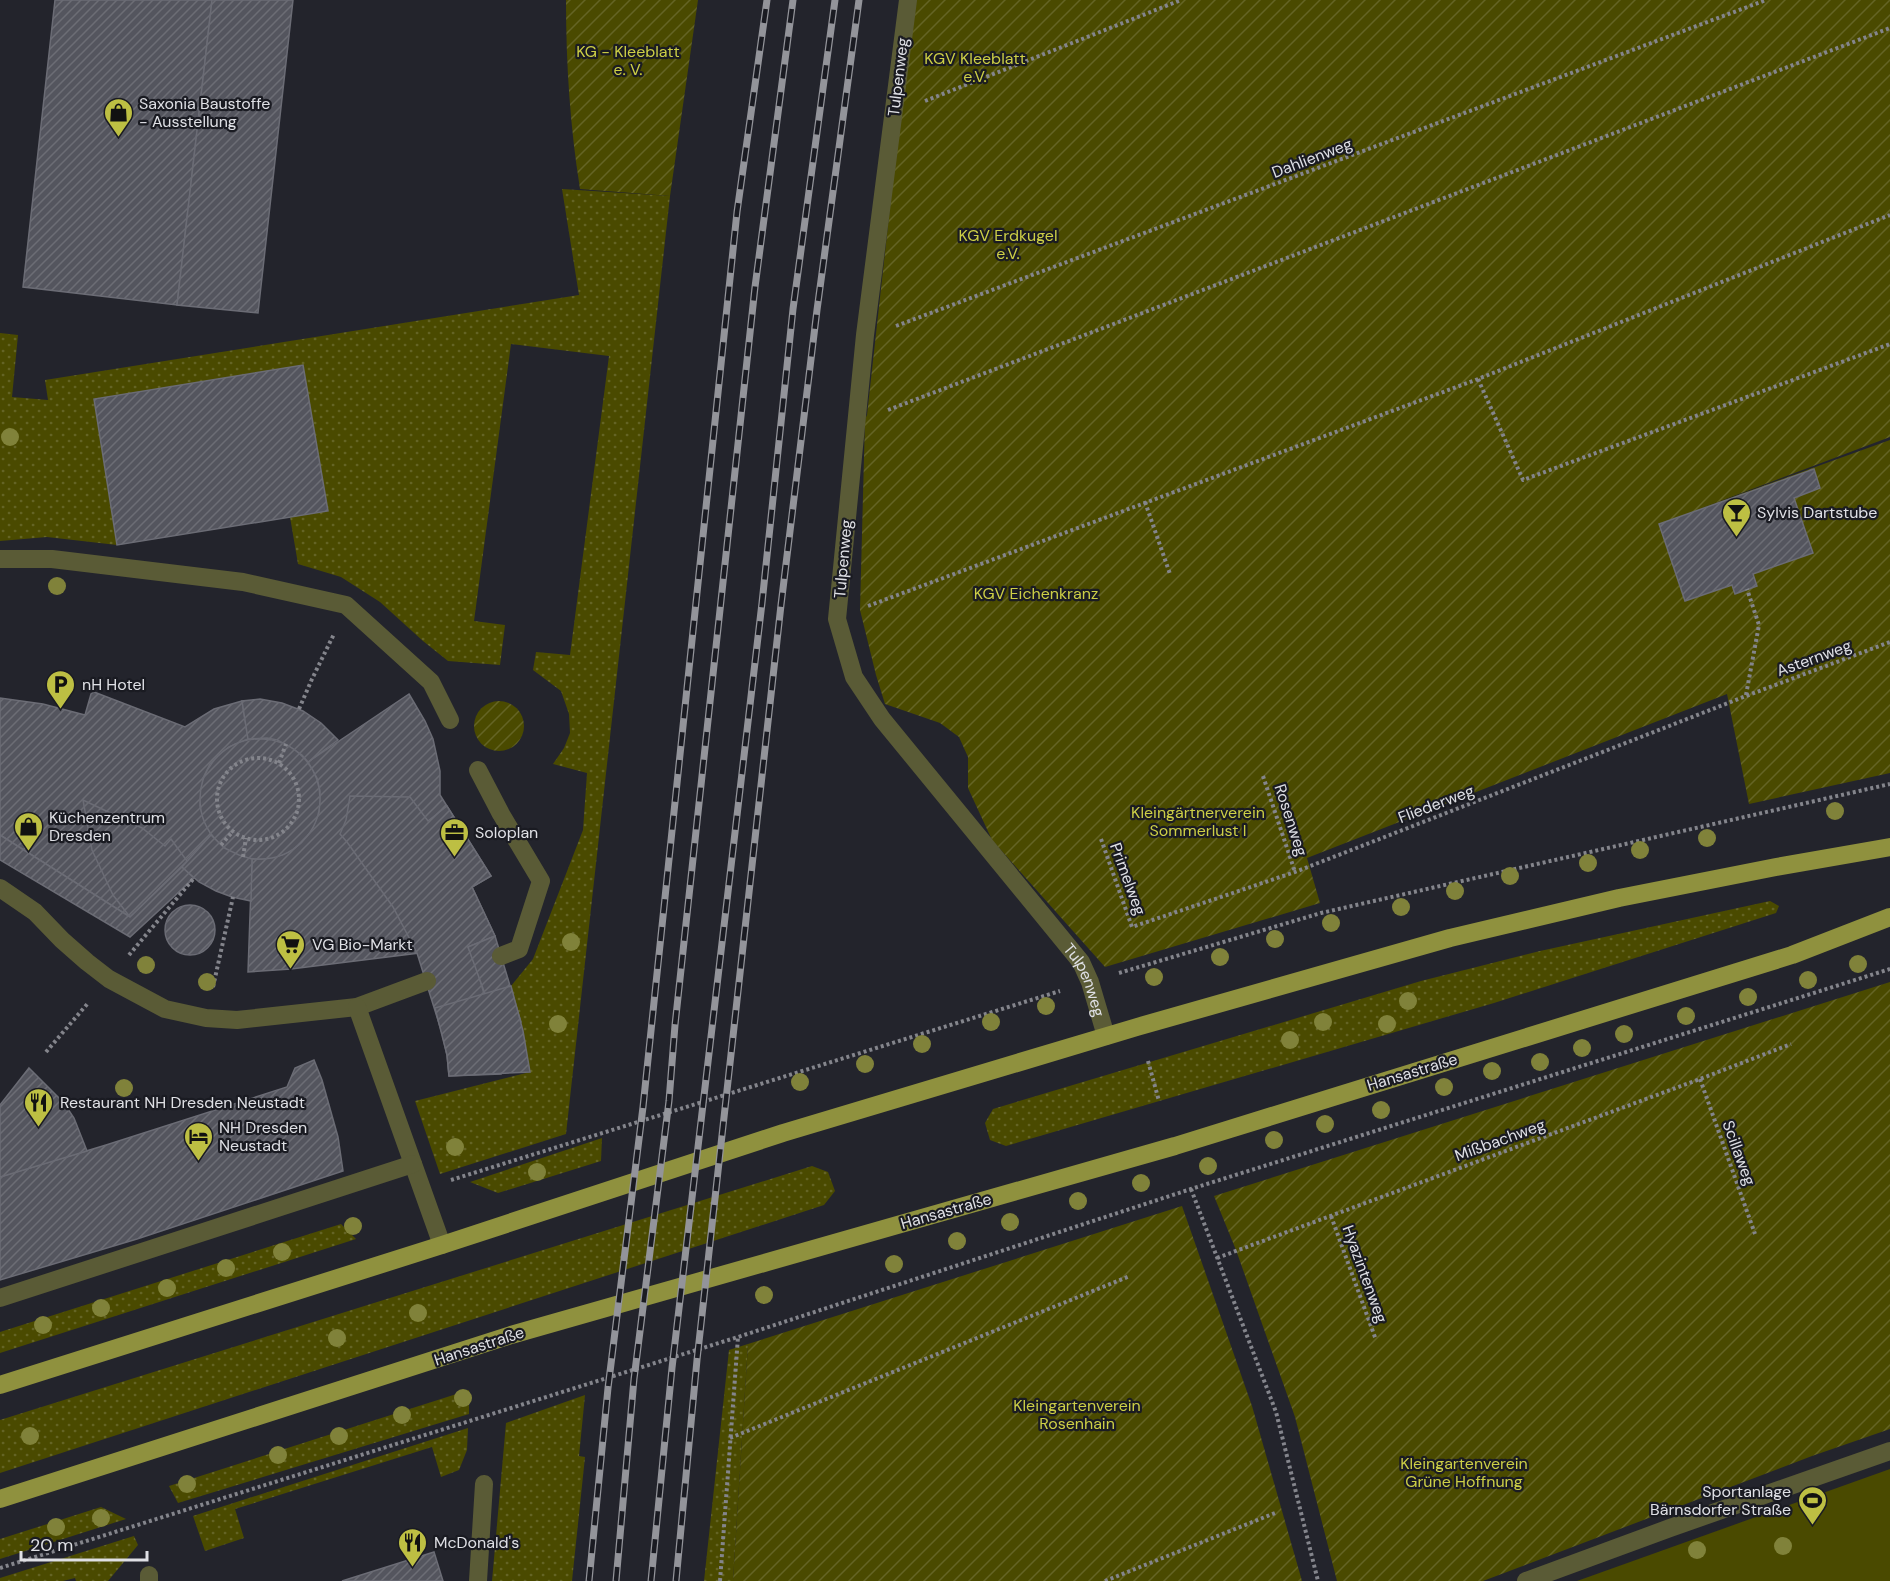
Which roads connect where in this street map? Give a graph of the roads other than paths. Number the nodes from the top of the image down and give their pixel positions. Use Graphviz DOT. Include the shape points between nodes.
graph roads {
  1 [pos="908,0"];
  2 [pos="0,560"];
  3 [pos="450,720"];
  4 [pos="478,770"];
  5 [pos="1890,848"];
  6 [pos="0,888"];
  7 [pos="1890,917"];
  8 [pos="501,956"];
  9 [pos="427,981"];
  10 [pos="357,1007"];
  11 [pos="1106,1036"];
  12 [pos="413,1164"];
  13 [pos="442,1245"];
  14 [pos="0,1298"];
  15 [pos="0,1385"];
  16 [pos="1890,1451"];
  17 [pos="484,1484"];
  18 [pos="0,1499"];
  19 [pos="478,1581"];
  20 [pos="1526,1581"];
  1 -- 11 [label="street, Tulpenweg" via="865,335 837,619 854,677 882,719 1081,962"];
  2 -- 3 [label="street" via="52,559 243,582 346,605 431,682"];
  4 -- 8 [label="street" via="541,881 519,949"];
  5 -- 11 [label="main road" via="1619,898 1450,938"];
  6 -- 10 [label="street" via="35,912 109,979 165,1009 237,1020"];
  7 -- 18 [label="main road, Hansastraße" via="1792,955 1187,1142 511,1335"];
  9 -- 10 [label="street"];
  10 -- 12 [label="street"];
  11 -- 13 [label="main road" via="783,1133"];
  12 -- 13 [label="street"];
  12 -- 14 [label="street"];
  13 -- 15 [label="main road"];
  16 -- 20 [label="street"];
  17 -- 19 [label="street"];
}
